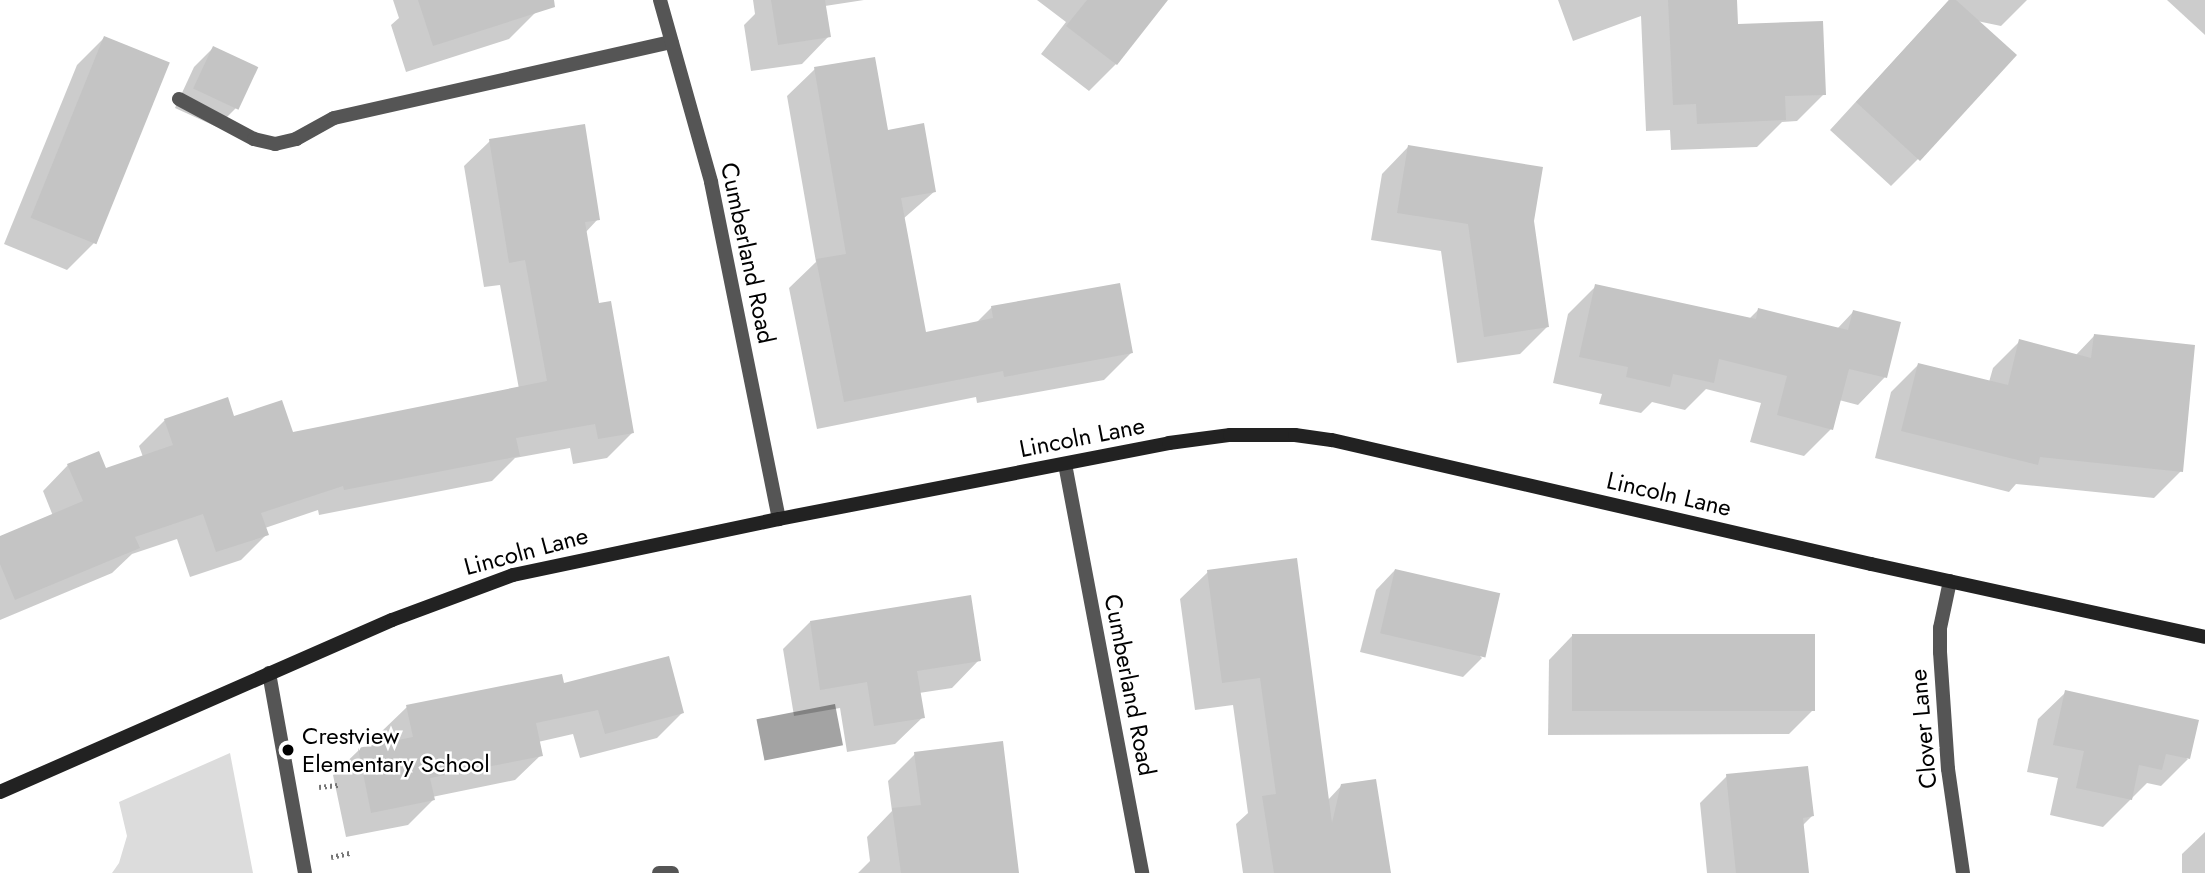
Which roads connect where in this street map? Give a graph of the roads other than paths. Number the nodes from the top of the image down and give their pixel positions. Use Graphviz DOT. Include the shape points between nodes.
graph roads {
  1 [pos="660,0"];
  2 [pos="672,42"];
  3 [pos="178,99"];
  4 [pos="1065,464"];
  5 [pos="779,519"];
  6 [pos="1950,581"];
  7 [pos="2205,637"];
  8 [pos="269,673"];
  9 [pos="0,792"];
  10 [pos="304,873"];
  11 [pos="659,873"];
  12 [pos="672,873"];
  13 [pos="1142,873"];
  14 [pos="1963,873"];
  1 -- 2 [label="street, Cumberland Road"];
  2 -- 3 [label="street" via="334,118 296,139 275,144"];
  2 -- 5 [label="street, Cumberland Road" via="711,182"];
  4 -- 5 [label="street, Lincoln Lane"];
  4 -- 6 [label="street, Lincoln Lane" via="1230,435 1332,439"];
  4 -- 13 [label="street, Cumberland Road"];
  5 -- 8 [label="street, Lincoln Lane" via="502,578"];
  6 -- 7 [label="street, Lincoln Lane"];
  6 -- 14 [label="street, Clover Lane" via="1940,652 1948,769"];
  8 -- 9 [label="street, Lincoln Lane"];
  8 -- 10 [label="street"];
  11 -- 12 [label="street"];
}
